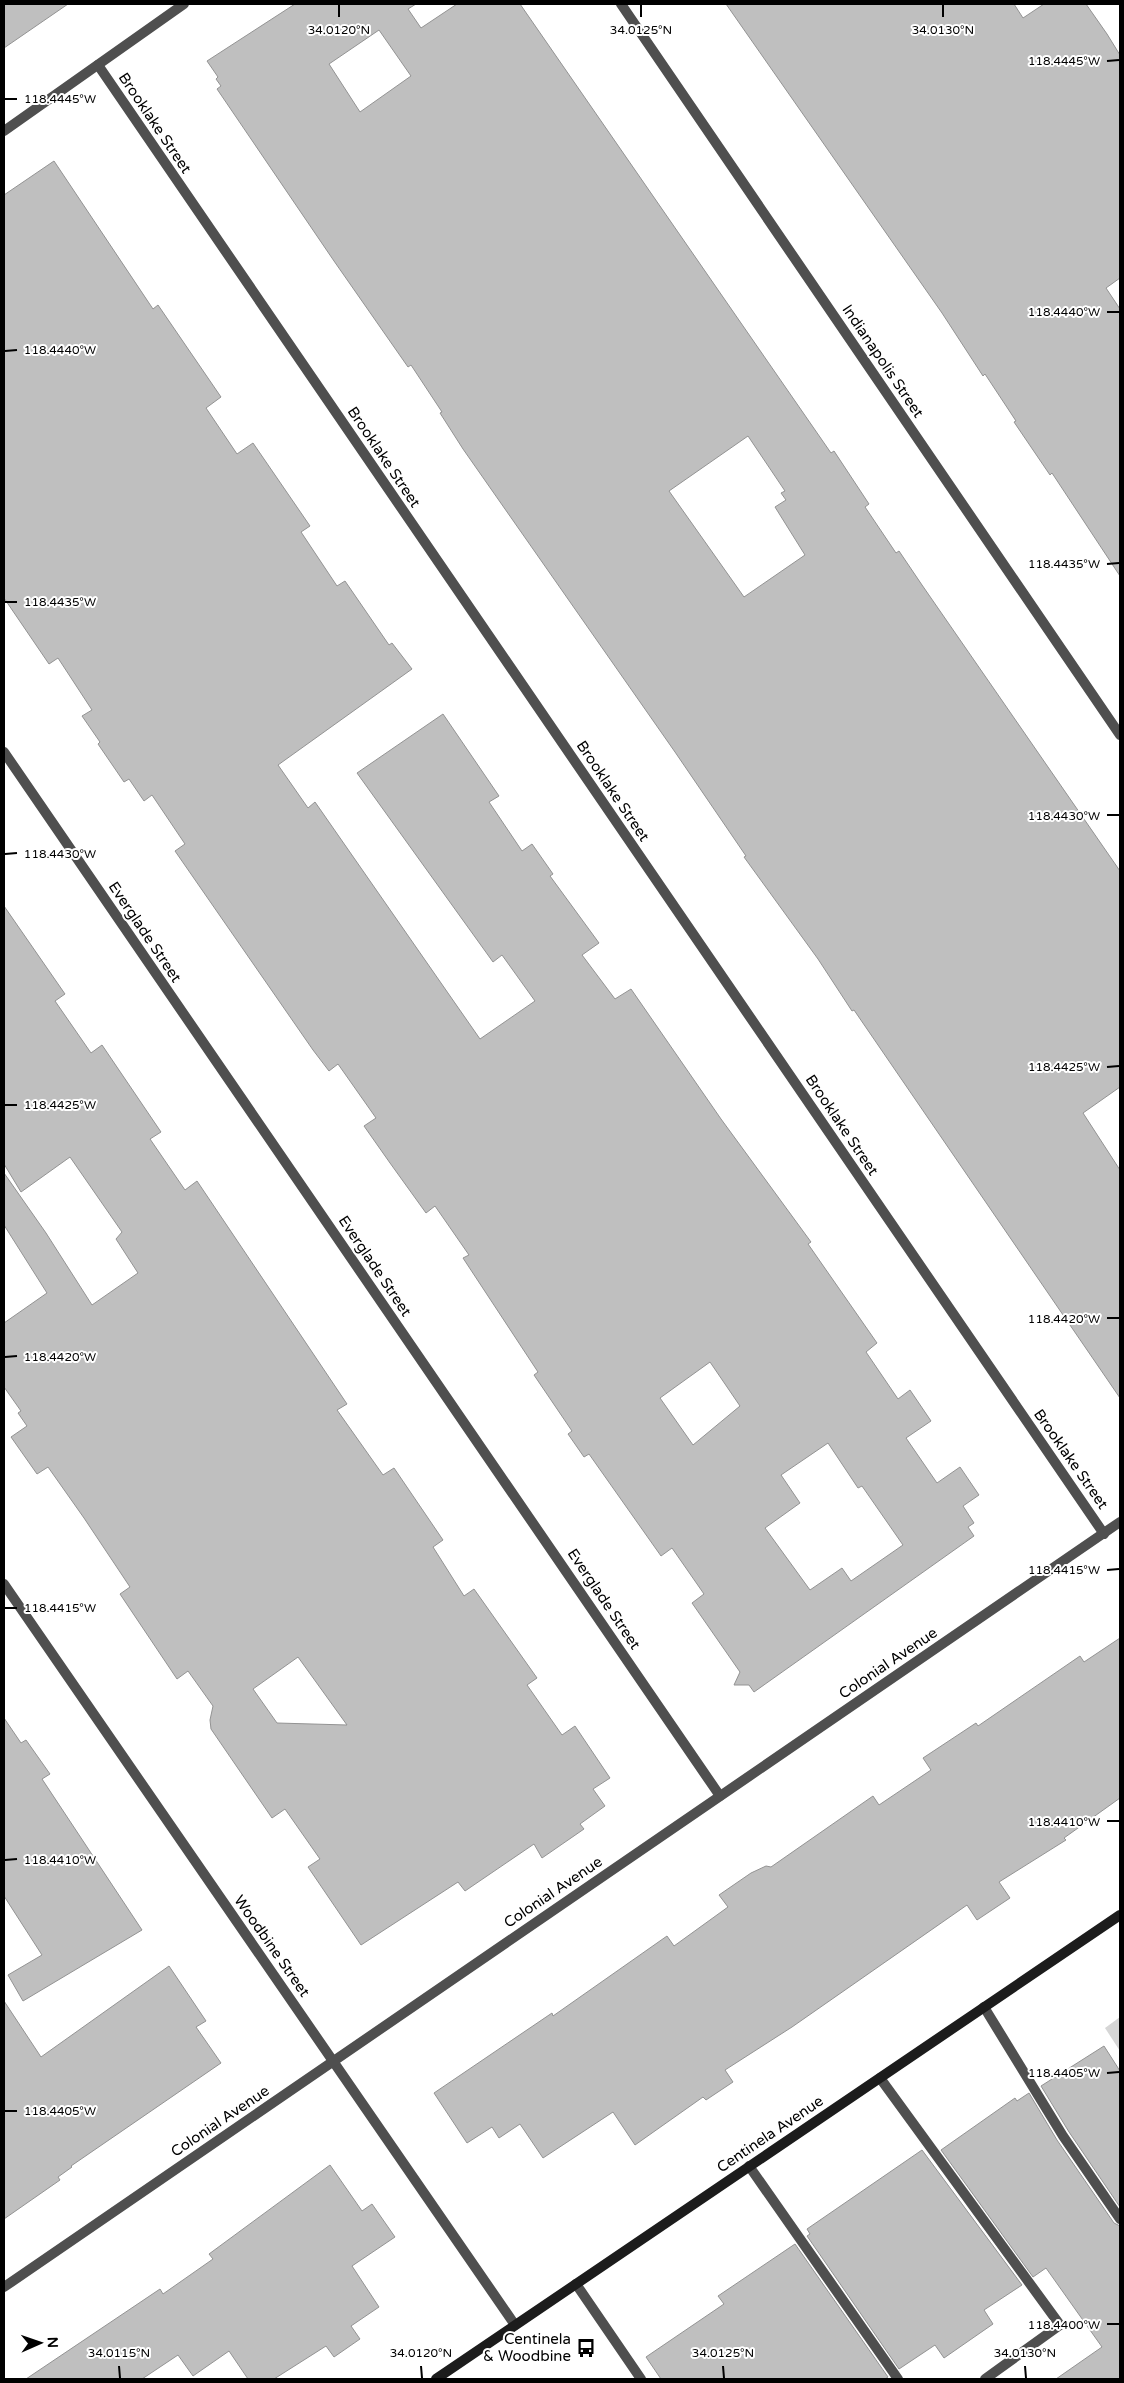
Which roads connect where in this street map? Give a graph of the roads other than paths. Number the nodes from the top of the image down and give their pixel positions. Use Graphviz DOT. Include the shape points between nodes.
graph roads {
  1 [pos="184,4"];
  2 [pos="621,4"];
  3 [pos="98,65"];
  4 [pos="4,131"];
  5 [pos="1120,735"];
  6 [pos="4,752"];
  7 [pos="1120,1522"];
  8 [pos="1104,1534"];
  9 [pos="4,1584"];
  10 [pos="720,1796"];
  11 [pos="1120,1915"];
  12 [pos="984,2007"];
  13 [pos="333,2062"];
  14 [pos="880,2078"];
  15 [pos="749,2166"];
  16 [pos="1120,2219"];
  17 [pos="576,2284"];
  18 [pos="4,2287"];
  19 [pos="515,2325"];
  20 [pos="436,2379"];
  21 [pos="641,2379"];
  22 [pos="898,2379"];
  23 [pos="985,2379"];
  1 -- 3 [label="street"];
  2 -- 5 [label="street, Indianapolis Street"];
  3 -- 4 [label="street"];
  3 -- 8 [label="street, Brooklake Street"];
  6 -- 10 [label="street, Everglade Street"];
  7 -- 8 [label="street, Colonial Avenue"];
  8 -- 10 [label="street, Colonial Avenue"];
  9 -- 13 [label="street, Woodbine Street"];
  10 -- 13 [label="street, Colonial Avenue"];
  11 -- 12 [label="main road, Centinela Avenue"];
  12 -- 14 [label="main road, Centinela Avenue"];
  12 -- 16 [label="street" via="1063,2136"];
  13 -- 18 [label="street, Colonial Avenue"];
  13 -- 19 [label="street, Woodbine Street"];
  14 -- 15 [label="main road, Centinela Avenue"];
  14 -- 23 [label="street" via="1060,2325"];
  15 -- 17 [label="main road, Centinela Avenue"];
  15 -- 22 [label="street"];
  17 -- 19 [label="main road, Centinela Avenue"];
  17 -- 21 [label="street"];
  19 -- 20 [label="main road, Centinela Avenue"];
}
